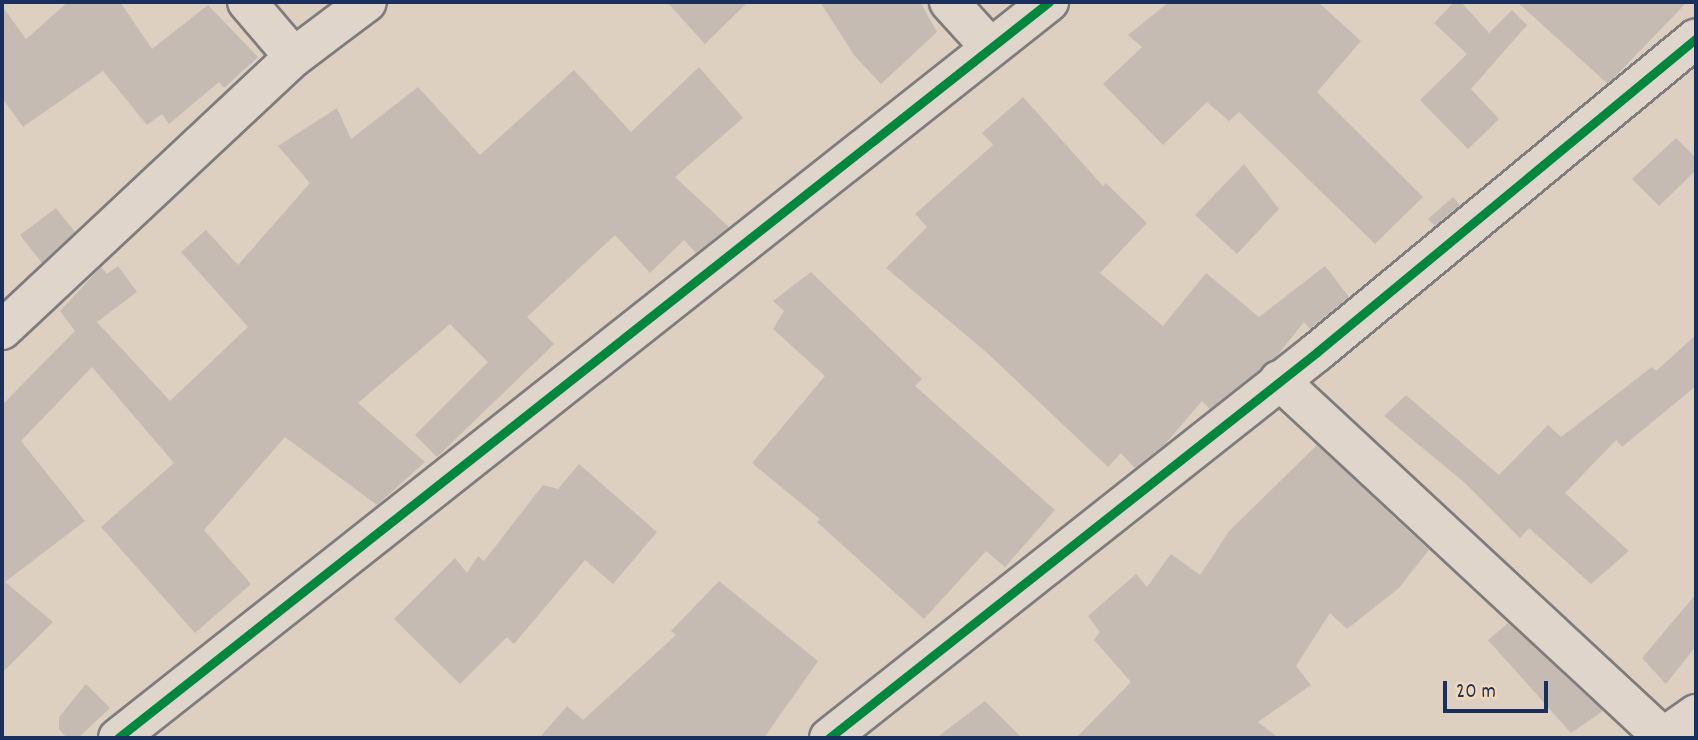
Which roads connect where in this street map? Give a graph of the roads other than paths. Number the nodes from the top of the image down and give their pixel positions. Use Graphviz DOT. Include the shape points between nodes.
graph roads {
  1 [pos="247,2"];
  2 [pos="367,2"];
  3 [pos="949,2"];
  4 [pos="1049,2"];
  5 [pos="1696,38"];
  6 [pos="989,47"];
  7 [pos="294,57"];
  8 [pos="2,330"];
  9 [pos="1279,380"];
  10 [pos="1696,714"];
  11 [pos="118,738"];
  12 [pos="829,738"];
  13 [pos="1662,738"];
  1 -- 7 [label="street"];
  2 -- 7 [label="street"];
  3 -- 6 [label="street"];
  4 -- 6 [label="street"];
  5 -- 9 [label="street"];
  6 -- 11 [label="street"];
  7 -- 8 [label="street"];
  9 -- 12 [label="street"];
  9 -- 13 [label="street"];
  10 -- 13 [label="street"];
}
